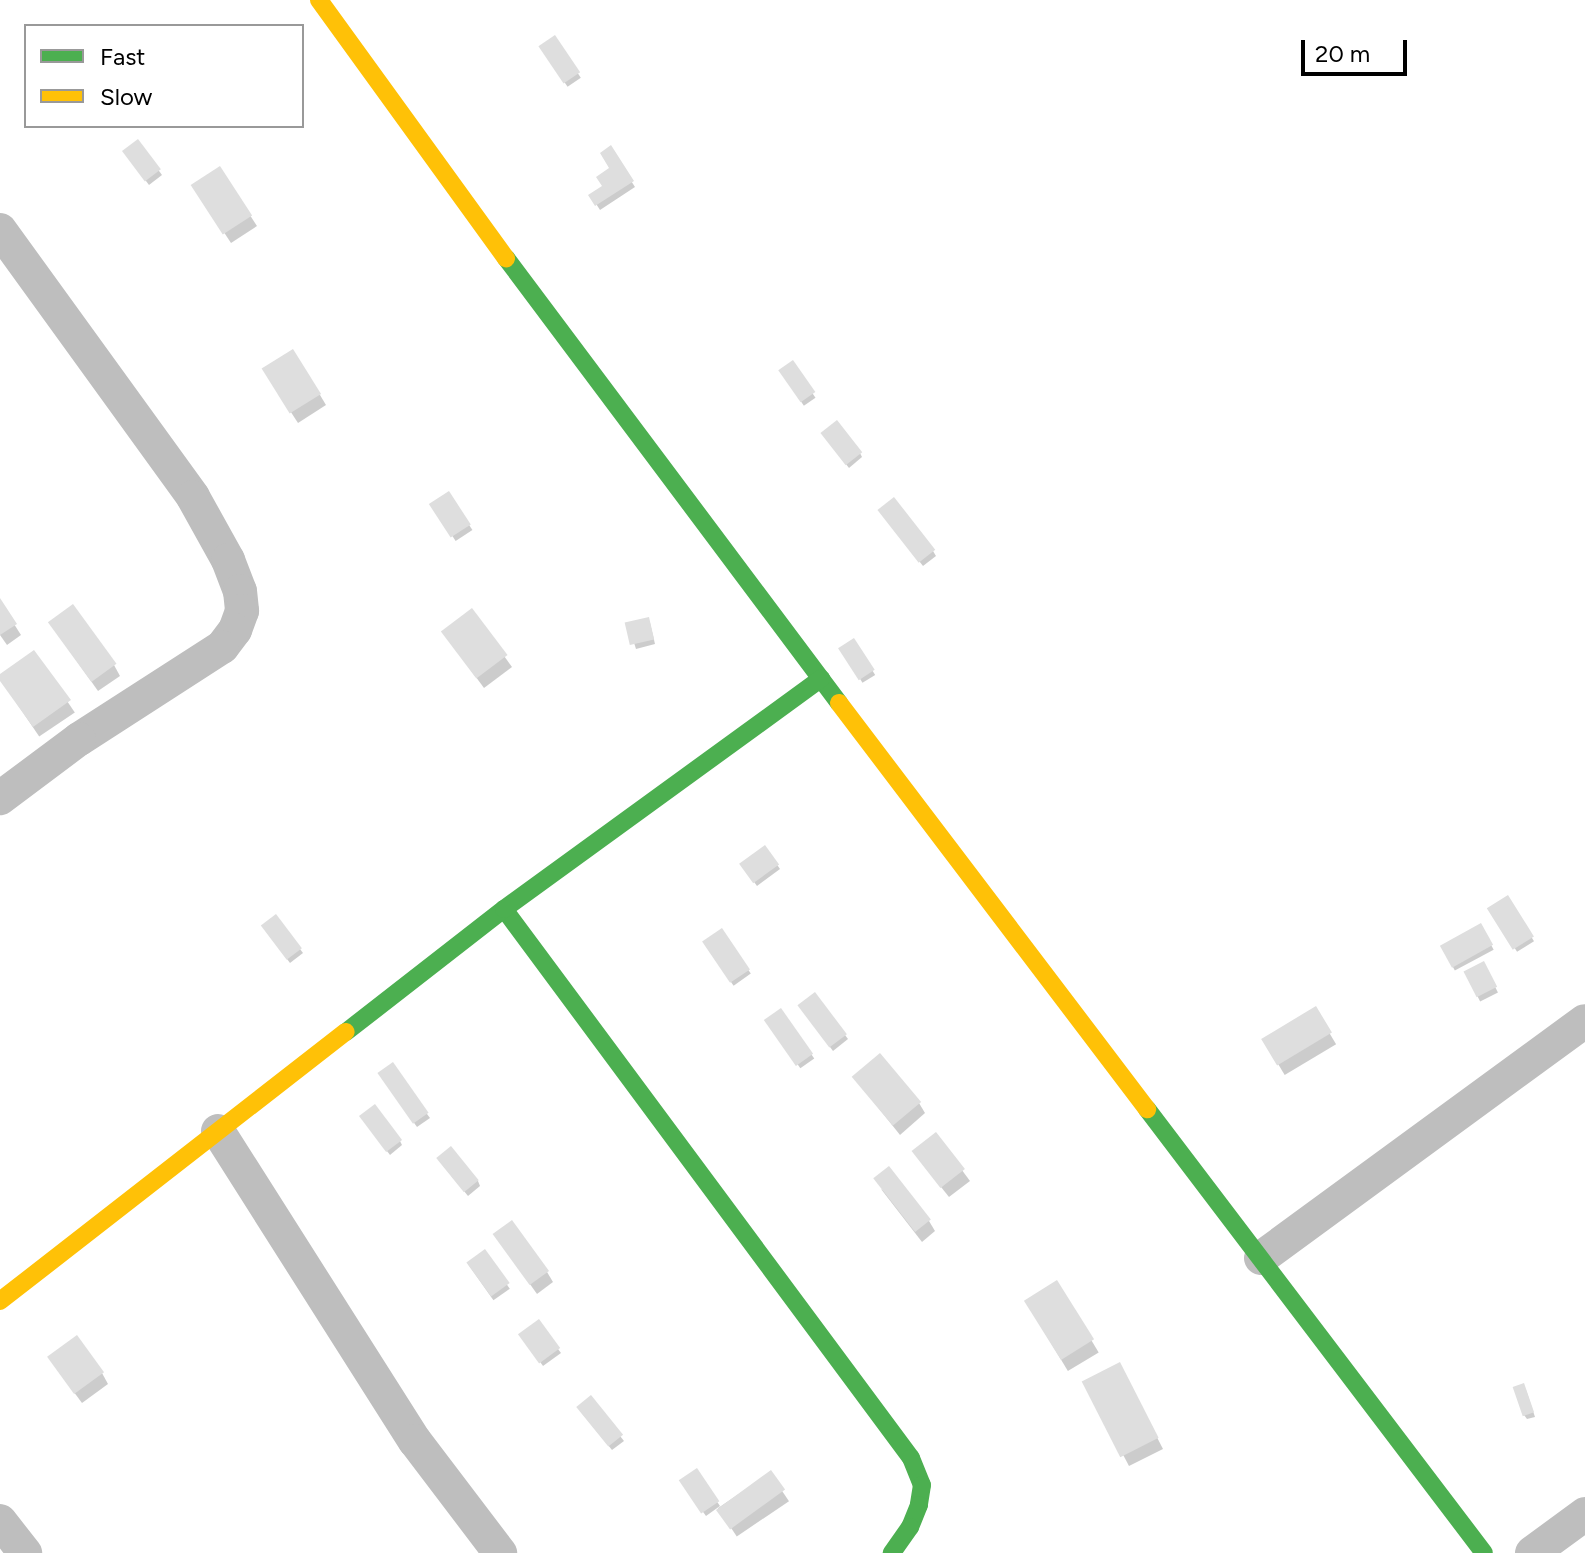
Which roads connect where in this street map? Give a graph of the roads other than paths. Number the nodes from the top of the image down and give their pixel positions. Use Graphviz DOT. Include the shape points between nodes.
graph roads {
  1 [pos="319,0"];
  2 [pos="0,230"];
  3 [pos="821,679"];
  4 [pos="0,798"];
  5 [pos="504,909"];
  6 [pos="1585,1021"];
  7 [pos="218,1131"];
  8 [pos="1261,1258"];
  9 [pos="0,1301"];
  10 [pos="1585,1514"];
  11 [pos="0,1521"];
  12 [pos="25,1553"];
  13 [pos="500,1553"];
  14 [pos="892,1553"];
  15 [pos="1484,1553"];
  16 [pos="1532,1553"];
  1 -- 3 [label="street"];
  2 -- 4 [label="street" via="193,497 228,560 242,611 222,647 79,739"];
  3 -- 5 [label="street"];
  3 -- 8 [label="street"];
  5 -- 7 [label="street"];
  5 -- 14 [label="street" via="911,1458 922,1485 919,1505"];
  6 -- 8 [label="street"];
  7 -- 9 [label="street"];
  7 -- 13 [label="street" via="415,1441"];
  8 -- 15 [label="street"];
  10 -- 16 [label="street"];
  11 -- 12 [label="street"];
}
